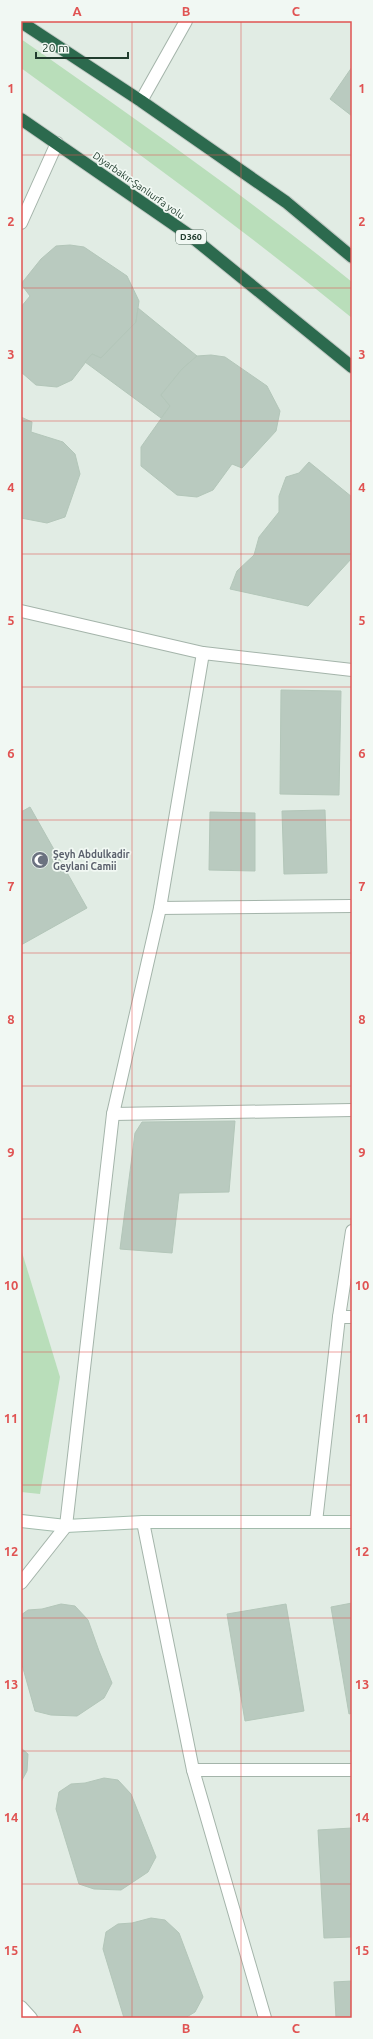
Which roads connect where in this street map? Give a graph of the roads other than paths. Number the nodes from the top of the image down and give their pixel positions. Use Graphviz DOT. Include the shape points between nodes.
graph roads {
  1 [pos="186,21"];
  2 [pos="21,22"];
  3 [pos="141,101"];
  4 [pos="21,119"];
  5 [pos="57,143"];
  6 [pos="21,224"];
  7 [pos="352,258"];
  8 [pos="352,367"];
  9 [pos="21,611"];
  10 [pos="203,653"];
  11 [pos="352,670"];
  12 [pos="352,906"];
  13 [pos="160,908"];
  14 [pos="352,1110"];
  15 [pos="113,1114"];
  16 [pos="352,1231"];
  17 [pos="352,1316"];
  18 [pos="339,1317"];
  19 [pos="21,1521"];
  20 [pos="143,1522"];
  21 [pos="316,1522"];
  22 [pos="352,1522"];
  23 [pos="66,1526"];
  24 [pos="21,1583"];
  25 [pos="193,1770"];
  26 [pos="352,1770"];
  27 [pos="21,2008"];
  28 [pos="31,2018"];
  29 [pos="265,2018"];
  1 -- 3 [label="street"];
  2 -- 3 [label="highway"];
  3 -- 7 [label="highway" via="286,202"];
  4 -- 5 [label="highway, Diyarbakır-Şanlıurfa yolu / D360"];
  5 -- 6 [label="street"];
  5 -- 8 [label="highway, Diyarbakır-Şanlıurfa yolu / D360" via="192,237"];
  9 -- 10 [label="street"];
  10 -- 11 [label="street"];
  10 -- 13 [label="street"];
  12 -- 13 [label="street"];
  13 -- 15 [label="street"];
  14 -- 15 [label="street"];
  15 -- 23 [label="street"];
  16 -- 18 [label="street"];
  17 -- 18 [label="street"];
  18 -- 21 [label="street"];
  19 -- 23 [label="street"];
  20 -- 21 [label="street"];
  20 -- 23 [label="street"];
  20 -- 25 [label="street"];
  21 -- 22 [label="street"];
  23 -- 24 [label="street"];
  25 -- 26 [label="street"];
  25 -- 29 [label="street"];
  27 -- 28 [label="street"];
}
